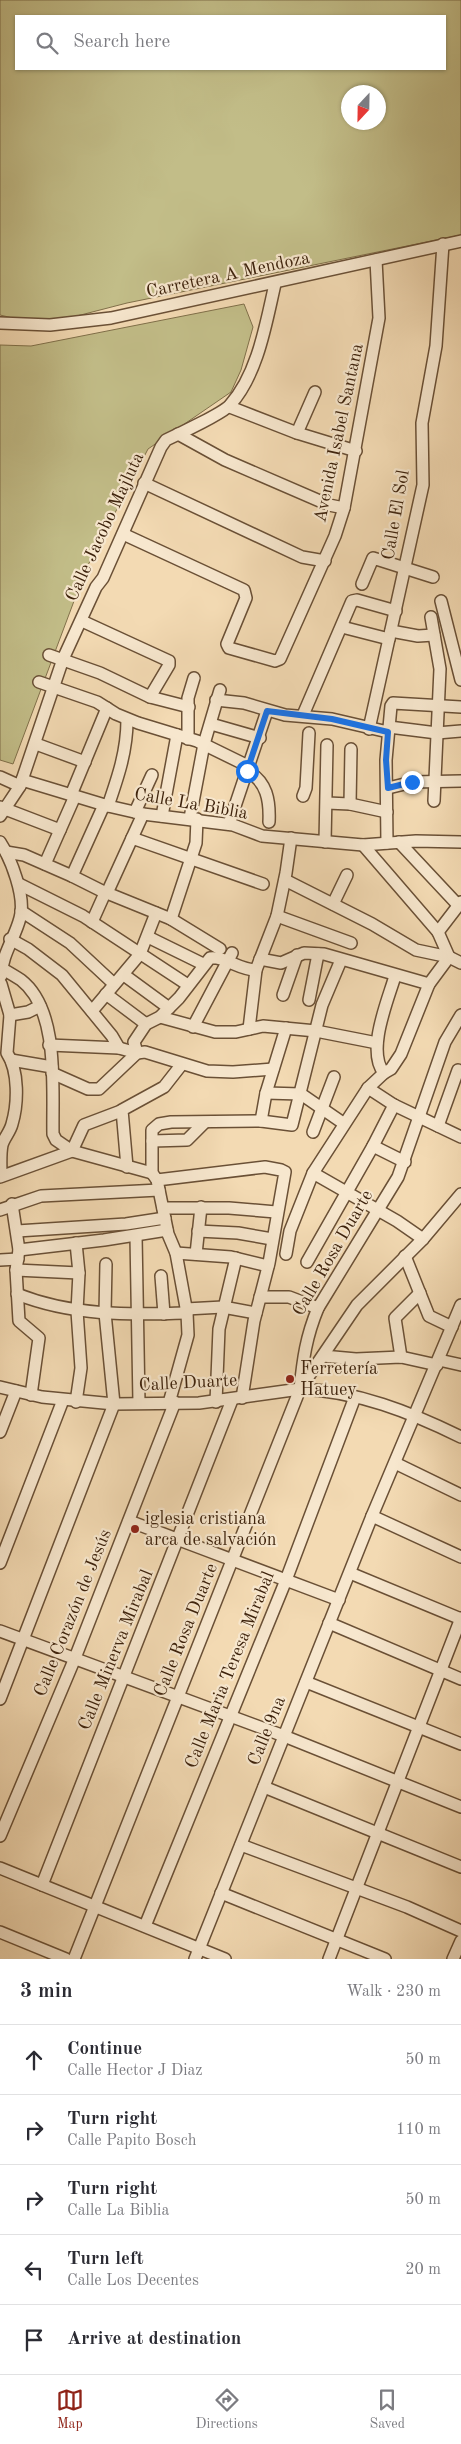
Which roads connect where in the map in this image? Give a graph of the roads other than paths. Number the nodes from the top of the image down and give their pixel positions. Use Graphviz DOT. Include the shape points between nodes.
graph roads {
  1 [pos="461,241"];
  2 [pos="442,244"];
  3 [pos="376,260"];
  4 [pos="275,284"];
  5 [pos="0,323"];
  6 [pos="315,392"];
  7 [pos="230,407"];
  8 [pos="297,433"];
  9 [pos="178,434"];
  10 [pos="356,451"];
  11 [pos="144,483"];
  12 [pos="344,508"];
  13 [pos="123,534"];
  14 [pos="325,560"];
  15 [pos="405,568"];
  16 [pos="433,577"];
  17 [pos="362,584"];
  18 [pos="441,600"];
  19 [pos="396,612"];
  20 [pos="431,617"];
  21 [pos="82,621"];
  22 [pos="342,627"];
  23 [pos="390,635"];
  24 [pos="434,635"];
  25 [pos="49,655"];
  26 [pos="63,659"];
  27 [pos="461,676"];
  28 [pos="194,678"];
  29 [pos="40,682"];
  30 [pos="53,687"];
  31 [pos="150,696"];
  32 [pos="439,706"];
  33 [pos="189,707"];
  34 [pos="461,707"];
  35 [pos="107,708"];
  36 [pos="267,711"];
  37 [pos="303,715"];
  38 [pos="128,720"];
  39 [pos="211,724"];
  40 [pos="369,729"];
  41 [pos="389,730"];
  42 [pos="461,731"];
  43 [pos="437,733"];
  44 [pos="309,734"];
  45 [pos="177,735"];
  46 [pos="260,738"];
  47 [pos="188,739"];
  48 [pos="36,744"];
  49 [pos="204,744"];
  50 [pos="327,745"];
  51 [pos="351,749"];
  52 [pos="85,762"];
  53 [pos="247,768"];
  54 [pos="152,775"];
  55 [pos="0,777"];
  56 [pos="435,780"];
  57 [pos="461,781"];
  58 [pos="21,783"];
  59 [pos="388,788"];
  60 [pos="73,795"];
  61 [pos="327,797"];
  62 [pos="434,801"];
  63 [pos="350,804"];
  64 [pos="106,805"];
  65 [pos="2,811"];
  66 [pos="387,812"];
  67 [pos="139,813"];
  68 [pos="162,816"];
  69 [pos="193,818"];
  70 [pos="269,822"];
  71 [pos="229,824"];
  72 [pos="60,830"];
  73 [pos="132,838"];
  74 [pos="290,838"];
  75 [pos="0,842"];
  76 [pos="325,842"];
  77 [pos="399,842"];
  78 [pos="461,842"];
  79 [pos="387,843"];
  80 [pos="363,845"];
  81 [pos="6,852"];
  82 [pos="190,859"];
  83 [pos="45,864"];
  84 [pos="346,875"];
  85 [pos="72,876"];
  86 [pos="285,880"];
  87 [pos="19,884"];
  88 [pos="263,884"];
  89 [pos="106,893"];
  90 [pos="460,903"];
  91 [pos="333,904"];
  92 [pos="21,911"];
  93 [pos="156,913"];
  94 [pos="277,916"];
  95 [pos="171,919"];
  96 [pos="92,922"];
  97 [pos="438,932"];
  98 [pos="148,937"];
  99 [pos="10,939"];
  100 [pos="352,943"];
  101 [pos="224,952"];
  102 [pos="140,954"];
  103 [pos="318,954"];
  104 [pos="297,955"];
  105 [pos="449,957"];
  106 [pos="341,960"];
  107 [pos="461,963"];
  108 [pos="203,964"];
  109 [pos="258,965"];
  110 [pos="1,968"];
  111 [pos="124,975"];
  112 [pos="395,976"];
  113 [pos="0,984"];
  114 [pos="114,984"];
  115 [pos="430,984"];
  116 [pos="188,985"];
  117 [pos="106,994"];
  118 [pos="283,995"];
  119 [pos="309,1000"];
  120 [pos="40,1006"];
  121 [pos="169,1008"];
  122 [pos="92,1010"];
  123 [pos="10,1015"];
  124 [pos="461,1015"];
  125 [pos="160,1016"];
  126 [pos="146,1024"];
  127 [pos="193,1027"];
  128 [pos="286,1028"];
  129 [pos="249,1029"];
  130 [pos="316,1031"];
  131 [pos="377,1043"];
  132 [pos="49,1045"];
  133 [pos="119,1048"];
  134 [pos="137,1053"];
  135 [pos="6,1056"];
  136 [pos="182,1064"];
  137 [pos="273,1069"];
  138 [pos="52,1070"];
  139 [pos="458,1070"];
  140 [pos="384,1072"];
  141 [pos="334,1077"];
  142 [pos="368,1088"];
  143 [pos="266,1093"];
  144 [pos="301,1094"];
  145 [pos="394,1105"];
  146 [pos="321,1107"];
  147 [pos="121,1111"];
  148 [pos="419,1116"];
  149 [pos="261,1121"];
  150 [pos="204,1123"];
  151 [pos="343,1123"];
  152 [pos="438,1126"];
  153 [pos="313,1132"];
  154 [pos="461,1137"];
  155 [pos="152,1141"];
  156 [pos="1,1144"];
  157 [pos="373,1146"];
  158 [pos="72,1151"];
  159 [pos="405,1162"];
  160 [pos="127,1167"];
  161 [pos="313,1173"];
  162 [pos="0,1176"];
  163 [pos="156,1181"];
  164 [pos="345,1192"];
  165 [pos="461,1194"];
  166 [pos="12,1204"];
  167 [pos="201,1208"];
  168 [pos="378,1209"];
  169 [pos="0,1210"];
  170 [pos="276,1212"];
  171 [pos="165,1219"];
  172 [pos="17,1231"];
  173 [pos="198,1231"];
  174 [pos="136,1236"];
  175 [pos="272,1239"];
  176 [pos="422,1239"];
  177 [pos="76,1243"];
  178 [pos="176,1253"];
  179 [pos="196,1254"];
  180 [pos="286,1254"];
  181 [pos="405,1256"];
  182 [pos="236,1258"];
  183 [pos="0,1260"];
  184 [pos="18,1260"];
  185 [pos="307,1262"];
  186 [pos="106,1264"];
  187 [pos="268,1266"];
  188 [pos="79,1273"];
  189 [pos="161,1276"];
  190 [pos="420,1293"];
  191 [pos="17,1294"];
  192 [pos="260,1297"];
  193 [pos="461,1305"];
  194 [pos="223,1307"];
  195 [pos="318,1308"];
  196 [pos="77,1311"];
  197 [pos="187,1311"];
  198 [pos="105,1313"];
  199 [pos="138,1314"];
  200 [pos="164,1314"];
  201 [pos="256,1314"];
  202 [pos="452,1327"];
  203 [pos="323,1356"];
  204 [pos="402,1357"];
  205 [pos="438,1362"];
  206 [pos="461,1365"];
  207 [pos="0,1387"];
  208 [pos="300,1389"];
  209 [pos="16,1392"];
  210 [pos="31,1395"];
  211 [pos="355,1397"];
  212 [pos="237,1399"];
  213 [pos="63,1400"];
  214 [pos="76,1402"];
  215 [pos="172,1402"];
  216 [pos="216,1402"];
  217 [pos="139,1403"];
  218 [pos="114,1404"];
  219 [pos="416,1415"];
  220 [pos="0,1432"];
  221 [pos="461,1437"];
  222 [pos="395,1463"];
  223 [pos="461,1495"];
  224 [pos="372,1516"];
  225 [pos="129,1521"];
  226 [pos="178,1540"];
  227 [pos="461,1557"];
  228 [pos="233,1560"];
  229 [pos="0,1563"];
  230 [pos="350,1573"];
  231 [pos="286,1580"];
  232 [pos="339,1600"];
  233 [pos="461,1619"];
  234 [pos="329,1623"];
  235 [pos="0,1631"];
  236 [pos="24,1639"];
  237 [pos="75,1658"];
  238 [pos="441,1670"];
  239 [pos="124,1676"];
  240 [pos="461,1679"];
  241 [pos="306,1682"];
  242 [pos="178,1697"];
  243 [pos="0,1699"];
  244 [pos="231,1716"];
  245 [pos="419,1727"];
  246 [pos="284,1736"];
  247 [pos="461,1744"];
  248 [pos="398,1782"];
  249 [pos="264,1787"];
  250 [pos="461,1807"];
  251 [pos="378,1833"];
  252 [pos="0,1836"];
  253 [pos="241,1844"];
  254 [pos="461,1867"];
  255 [pos="0,1868"];
  256 [pos="42,1884"];
  257 [pos="356,1888"];
  258 [pos="221,1893"];
  259 [pos="96,1907"];
  260 [pos="145,1926"];
  261 [pos="461,1931"];
  262 [pos="0,1932"];
  263 [pos="336,1940"];
  264 [pos="461,1941"];
  265 [pos="197,1954"];
  266 [pos="66,1959"];
  267 [pos="74,1959"];
  268 [pos="225,1959"];
  269 [pos="329,1959"];
  270 [pos="385,1959"];
  271 [pos="453,1959"];
  1 -- 2 [label="street, Carretera A Mendoza"];
  2 -- 3 [label="street, Carretera A Mendoza"];
  2 -- 15 [label="street, Calle El Sol" via="436,346 422,423 423,485"];
  3 -- 4 [label="street, Carretera A Mendoza"];
  3 -- 10 [label="street, Avenida Isabel Santana" via="379,318"];
  4 -- 5 [label="street, Carretera A Mendoza" via="111,318 50,325"];
  4 -- 7 [label="street" via="260,349"];
  6 -- 8 [label="street"];
  7 -- 8 [label="street"];
  7 -- 9 [label="street, Calle Jacobo Majluta"];
  8 -- 10 [label="street"];
  9 -- 11 [label="street, Calle Jacobo Majluta" via="166,440"];
  9 -- 12 [label="street" via="225,460 329,505"];
  10 -- 12 [label="street, Avenida Isabel Santana"];
  11 -- 13 [label="street, Calle Jacobo Majluta"];
  11 -- 14 [label="street" via="302,557"];
  12 -- 14 [label="street, Avenida Isabel Santana"];
  13 -- 14 [label="street, Avenida Isabel Santana" via="244,590 246,598 227,644 233,650 278,661"];
  13 -- 21 [label="street, Calle Jacobo Majluta"];
  15 -- 16 [label="street"];
  15 -- 17 [label="street" via="373,558"];
  15 -- 19 [label="street, Calle El Sol"];
  18 -- 27 [label="street"];
  19 -- 22 [label="street" via="352,601"];
  19 -- 23 [label="street, Calle El Sol"];
  20 -- 24 [label="street"];
  21 -- 26 [label="street, Calle Jacobo Majluta"];
  21 -- 31 [label="street" via="169,661"];
  22 -- 23 [label="street"];
  22 -- 37 [label="street"];
  23 -- 24 [label="street"];
  23 -- 40 [label="street, Calle El Sol"];
  24 -- 32 [label="street" via="440,669"];
  25 -- 26 [label="street"];
  26 -- 30 [label="street, Calle Jacobo Majluta"];
  26 -- 31 [label="street"];
  28 -- 33 [label="street" via="188,698"];
  29 -- 30 [label="street"];
  30 -- 35 [label="street"];
  30 -- 48 [label="street, Calle Jacobo Majluta"];
  31 -- 33 [label="street"];
  32 -- 34 [label="street"];
  32 -- 41 [label="street" via="393,703"];
  32 -- 43 [label="street"];
  33 -- 47 [label="street"];
  35 -- 38 [label="street"];
  35 -- 52 [label="street"];
  36 -- 37 [label="street"];
  36 -- 39 [label="street" via="218,695"];
  36 -- 46 [label="street"];
  37 -- 40 [label="street"];
  38 -- 45 [label="street"];
  38 -- 64 [label="street" via="123,760"];
  39 -- 46 [label="street"];
  39 -- 49 [label="street"];
  40 -- 41 [label="street"];
  41 -- 43 [label="street"];
  41 -- 59 [label="street"];
  42 -- 43 [label="street"];
  43 -- 56 [label="street"];
  44 -- 61 [label="street" via="305,792"];
  45 -- 47 [label="street"];
  45 -- 68 [label="street"];
  46 -- 53 [label="street"];
  47 -- 49 [label="street"];
  48 -- 52 [label="street"];
  48 -- 58 [label="street, Calle Jacobo Majluta"];
  49 -- 53 [label="street"];
  49 -- 69 [label="street"];
  50 -- 61 [label="street"];
  51 -- 63 [label="street"];
  52 -- 60 [label="street"];
  53 -- 70 [label="street" via="265,787 270,808"];
  53 -- 71 [label="street"];
  54 -- 67 [label="street"];
  55 -- 58 [label="street, Calle La Biblia"];
  56 -- 57 [label="street"];
  56 -- 59 [label="street"];
  56 -- 62 [label="street"];
  58 -- 60 [label="street, Calle La Biblia"];
  58 -- 65 [label="street, Calle Jacobo Majluta"];
  59 -- 66 [label="street"];
  60 -- 64 [label="street, Calle La Biblia"];
  60 -- 72 [label="street"];
  61 -- 63 [label="street"];
  61 -- 76 [label="street"];
  63 -- 66 [label="street"];
  64 -- 67 [label="street, Calle La Biblia"];
  64 -- 85 [label="street"];
  65 -- 72 [label="street"];
  66 -- 79 [label="street"];
  67 -- 68 [label="street, Calle La Biblia"];
  67 -- 73 [label="street"];
  68 -- 69 [label="street, Calle La Biblia"];
  69 -- 71 [label="street, Calle La Biblia"];
  69 -- 82 [label="street" via="196,843"];
  71 -- 74 [label="street, Calle La Biblia" via="262,836"];
  72 -- 83 [label="street"];
  73 -- 82 [label="street"];
  73 -- 89 [label="street"];
  74 -- 76 [label="street, Calle La Biblia"];
  74 -- 86 [label="street"];
  75 -- 81 [label="street"];
  76 -- 80 [label="street, Calle La Biblia"];
  77 -- 78 [label="street, Calle La Biblia"];
  77 -- 79 [label="street, Calle La Biblia"];
  77 -- 90 [label="street"];
  79 -- 80 [label="street, Calle La Biblia"];
  80 -- 97 [label="street"];
  81 -- 83 [label="street"];
  81 -- 87 [label="street"];
  82 -- 88 [label="street"];
  82 -- 95 [label="street"];
  83 -- 85 [label="street"];
  84 -- 91 [label="street"];
  85 -- 89 [label="street"];
  86 -- 91 [label="street"];
  86 -- 94 [label="street"];
  87 -- 92 [label="street"];
  87 -- 96 [label="street"];
  89 -- 93 [label="street"];
  89 -- 96 [label="street"];
  90 -- 97 [label="street"];
  91 -- 105 [label="street" via="416,950"];
  92 -- 99 [label="street"];
  92 -- 114 [label="street" via="70,943"];
  93 -- 95 [label="street"];
  93 -- 98 [label="street"];
  94 -- 100 [label="street"];
  94 -- 109 [label="street"];
  95 -- 101 [label="street"];
  96 -- 102 [label="street"];
  97 -- 105 [label="street"];
  98 -- 102 [label="street"];
  98 -- 108 [label="street"];
  99 -- 110 [label="street"];
  99 -- 122 [label="street" via="49,963"];
  101 -- 108 [label="street"];
  101 -- 109 [label="street" via="245,970"];
  101 -- 127 [label="street"];
  102 -- 111 [label="street"];
  102 -- 116 [label="street"];
  103 -- 104 [label="street"];
  103 -- 106 [label="street"];
  103 -- 119 [label="street"];
  104 -- 109 [label="street" via="281,963"];
  104 -- 118 [label="street"];
  105 -- 107 [label="street"];
  105 -- 115 [label="street"];
  106 -- 112 [label="street"];
  106 -- 130 [label="street" via="322,1005"];
  108 -- 116 [label="street"];
  109 -- 129 [label="street"];
  110 -- 113 [label="street"];
  110 -- 120 [label="street" via="22,981"];
  111 -- 114 [label="street"];
  111 -- 121 [label="street"];
  112 -- 115 [label="street"];
  112 -- 131 [label="street"];
  113 -- 123 [label="street"];
  114 -- 117 [label="street"];
  115 -- 140 [label="street" via="401,1054 391,1069"];
  116 -- 121 [label="street"];
  117 -- 122 [label="street"];
  117 -- 126 [label="street"];
  120 -- 123 [label="street"];
  120 -- 132 [label="street"];
  121 -- 125 [label="street"];
  122 -- 133 [label="street"];
  123 -- 135 [label="street"];
  124 -- 148 [label="street, Calle Rosa Duarte" via="445,1042"];
  125 -- 126 [label="street"];
  125 -- 127 [label="street"];
  126 -- 134 [label="street" via="134,1042"];
  127 -- 129 [label="street" via="215,1032"];
  128 -- 129 [label="street" via="263,1026"];
  128 -- 130 [label="street"];
  128 -- 137 [label="street"];
  130 -- 131 [label="street"];
  130 -- 144 [label="street"];
  131 -- 140 [label="street" via="376,1059"];
  132 -- 133 [label="street"];
  132 -- 138 [label="street"];
  133 -- 134 [label="street"];
  134 -- 136 [label="street" via="145,1052"];
  134 -- 138 [label="street" via="99,1089 93,1090"];
  135 -- 138 [label="street"];
  135 -- 156 [label="street" via="15,1079 15,1112 12,1126"];
  136 -- 137 [label="street" via="206,1071"];
  136 -- 147 [label="street" via="164,1087"];
  137 -- 143 [label="street"];
  138 -- 158 [label="street" via="53,1134"];
  139 -- 152 [label="street"];
  140 -- 142 [label="street"];
  141 -- 146 [label="street"];
  142 -- 145 [label="street"];
  142 -- 151 [label="street"];
  143 -- 144 [label="street"];
  143 -- 149 [label="street"];
  144 -- 146 [label="street"];
  144 -- 149 [label="street" via="292,1125"];
  145 -- 148 [label="street"];
  145 -- 157 [label="street"];
  146 -- 151 [label="street"];
  146 -- 153 [label="street"];
  147 -- 158 [label="street" via="84,1125"];
  147 -- 160 [label="street"];
  148 -- 152 [label="street"];
  148 -- 159 [label="street, Calle Rosa Duarte"];
  149 -- 150 [label="street"];
  150 -- 155 [label="street" via="187,1140"];
  150 -- 155 [label="street" via="160,1124 153,1129"];
  151 -- 161 [label="street"];
  152 -- 154 [label="street"];
  155 -- 163 [label="street, Calle Corazón de Jesús"];
  156 -- 162 [label="street"];
  157 -- 159 [label="street"];
  157 -- 164 [label="street"];
  158 -- 160 [label="street"];
  158 -- 162 [label="street"];
  159 -- 168 [label="street, Calle Rosa Duarte"];
  160 -- 163 [label="street"];
  161 -- 164 [label="street"];
  161 -- 180 [label="street" via="290,1231"];
  163 -- 166 [label="street" via="41,1196"];
  163 -- 170 [label="street, Calle Minerva Mirabal" via="264,1167 282,1170 285,1172"];
  163 -- 171 [label="street, Calle Corazón de Jesús"];
  164 -- 168 [label="street"];
  164 -- 185 [label="street"];
  165 -- 176 [label="street"];
  166 -- 169 [label="street"];
  166 -- 172 [label="street"];
  167 -- 170 [label="street"];
  167 -- 171 [label="street"];
  167 -- 173 [label="street"];
  168 -- 176 [label="street"];
  168 -- 195 [label="street, Calle Rosa Duarte"];
  170 -- 175 [label="street, Calle Minerva Mirabal"];
  171 -- 172 [label="street"];
  171 -- 174 [label="street"];
  171 -- 178 [label="street, Calle Corazón de Jesús"];
  172 -- 184 [label="street"];
  173 -- 175 [label="street"];
  173 -- 179 [label="street"];
  174 -- 177 [label="street"];
  174 -- 199 [label="street"];
  175 -- 187 [label="street, Calle Minerva Mirabal"];
  176 -- 181 [label="street"];
  177 -- 184 [label="street"];
  177 -- 188 [label="street"];
  178 -- 179 [label="street"];
  178 -- 197 [label="street, Calle Corazón de Jesús"];
  179 -- 182 [label="street"];
  181 -- 190 [label="street"];
  181 -- 203 [label="street" via="358,1305"];
  182 -- 187 [label="street"];
  182 -- 194 [label="street"];
  183 -- 184 [label="street"];
  184 -- 188 [label="street"];
  184 -- 191 [label="street"];
  186 -- 198 [label="street"];
  187 -- 192 [label="street, Calle Minerva Mirabal"];
  188 -- 196 [label="street"];
  189 -- 200 [label="street"];
  190 -- 202 [label="street" via="429,1316"];
  190 -- 204 [label="street" via="395,1318"];
  191 -- 196 [label="street"];
  191 -- 210 [label="street" via="19,1321 39,1338"];
  192 -- 195 [label="street" via="289,1297"];
  192 -- 201 [label="street, Calle Minerva Mirabal"];
  193 -- 202 [label="street, Calle 9na"];
  194 -- 197 [label="street"];
  194 -- 201 [label="street"];
  194 -- 216 [label="street" via="218,1338"];
  195 -- 208 [label="street, Calle Rosa Duarte" via="304,1347"];
  196 -- 198 [label="street"];
  196 -- 214 [label="street" via="81,1368"];
  197 -- 200 [label="street"];
  197 -- 215 [label="street, Calle Corazón de Jesús" via="188,1334"];
  198 -- 199 [label="street"];
  198 -- 218 [label="street"];
  199 -- 200 [label="street"];
  199 -- 217 [label="street"];
  201 -- 212 [label="street, Calle Minerva Mirabal"];
  202 -- 205 [label="street, Calle 9na"];
  203 -- 204 [label="street" via="356,1359"];
  203 -- 208 [label="street"];
  204 -- 205 [label="street"];
  205 -- 206 [label="street"];
  205 -- 219 [label="street, Calle 9na"];
  207 -- 209 [label="street, Calle Duarte"];
  208 -- 211 [label="street, Calle Duarte"];
  208 -- 212 [label="street, Calle Duarte"];
  208 -- 228 [label="street, Calle Rosa Duarte"];
  209 -- 210 [label="street, Calle Duarte"];
  209 -- 220 [label="street"];
  210 -- 213 [label="street, Calle Duarte"];
  211 -- 219 [label="street, Calle Duarte"];
  211 -- 231 [label="street, Calle Maria Teresa Mirabal"];
  212 -- 216 [label="street, Calle Duarte"];
  212 -- 226 [label="street, Calle Minerva Mirabal"];
  213 -- 214 [label="street, Calle Duarte"];
  213 -- 229 [label="street"];
  214 -- 218 [label="street, Calle Duarte"];
  215 -- 216 [label="street, Calle Duarte"];
  215 -- 217 [label="street, Calle Duarte"];
  215 -- 225 [label="street, Calle Corazón de Jesús"];
  217 -- 218 [label="street, Calle Duarte"];
  218 -- 236 [label="street"];
  219 -- 221 [label="street, Calle Duarte"];
  219 -- 222 [label="street, Calle 9na"];
  222 -- 223 [label="street"];
  222 -- 224 [label="street, Calle 9na"];
  224 -- 227 [label="street"];
  224 -- 230 [label="street, Calle 9na"];
  225 -- 226 [label="street"];
  225 -- 237 [label="street, Calle Corazón de Jesús"];
  226 -- 228 [label="street"];
  226 -- 239 [label="street, Calle Minerva Mirabal"];
  228 -- 231 [label="street"];
  228 -- 242 [label="street, Calle Rosa Duarte"];
  230 -- 232 [label="street, Calle 9na"];
  230 -- 233 [label="street"];
  231 -- 232 [label="street"];
  231 -- 244 [label="street, Calle Maria Teresa Mirabal"];
  232 -- 234 [label="street, Calle 9na"];
  233 -- 238 [label="street"];
  234 -- 238 [label="street"];
  234 -- 241 [label="street, Calle 9na"];
  235 -- 236 [label="street"];
  236 -- 237 [label="street"];
  236 -- 243 [label="street"];
  237 -- 239 [label="street"];
  237 -- 252 [label="street, Calle Corazón de Jesús"];
  238 -- 240 [label="street"];
  238 -- 245 [label="street"];
  239 -- 242 [label="street"];
  239 -- 256 [label="street, Calle Minerva Mirabal"];
  241 -- 245 [label="street"];
  241 -- 246 [label="street, Calle 9na"];
  242 -- 244 [label="street"];
  242 -- 259 [label="street, Calle Rosa Duarte"];
  244 -- 246 [label="street"];
  244 -- 260 [label="street, Calle Maria Teresa Mirabal"];
  245 -- 247 [label="street"];
  245 -- 248 [label="street"];
  246 -- 248 [label="street"];
  246 -- 249 [label="street, Calle 9na"];
  248 -- 250 [label="street"];
  248 -- 251 [label="street"];
  249 -- 251 [label="street"];
  249 -- 253 [label="street, Calle 9na"];
  251 -- 254 [label="street"];
  251 -- 257 [label="street"];
  253 -- 257 [label="street"];
  253 -- 258 [label="street, Calle 9na"];
  255 -- 256 [label="street"];
  256 -- 259 [label="street"];
  257 -- 261 [label="street"];
  257 -- 263 [label="street"];
  258 -- 263 [label="street"];
  258 -- 265 [label="street, Calle 9na"];
  259 -- 260 [label="street"];
  259 -- 267 [label="street, Calle Rosa Duarte"];
  260 -- 265 [label="street"];
  262 -- 266 [label="street"];
  263 -- 269 [label="street"];
  263 -- 270 [label="street"];
  264 -- 271 [label="street"];
  265 -- 268 [label="street"];
}
